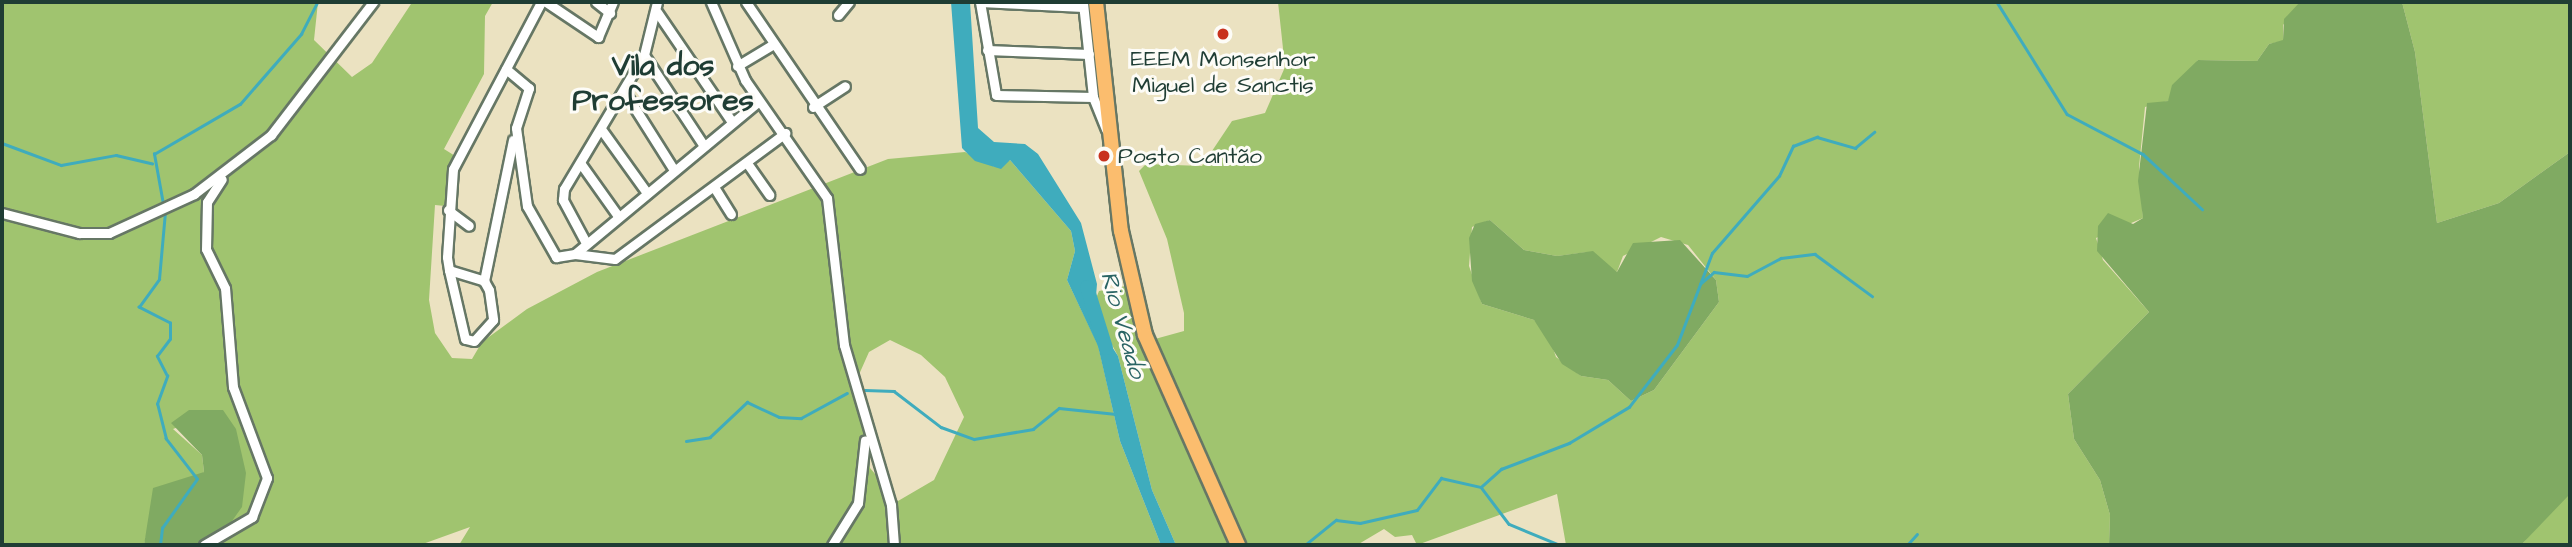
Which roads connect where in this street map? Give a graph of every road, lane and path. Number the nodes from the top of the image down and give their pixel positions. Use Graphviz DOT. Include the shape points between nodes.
graph roads {
  1 [pos="373,2"];
  2 [pos="544,2"];
  3 [pos="596,2"];
  4 [pos="613,2"];
  5 [pos="657,2"];
  6 [pos="710,2"];
  7 [pos="746,2"];
  8 [pos="849,2"];
  9 [pos="980,2"];
  10 [pos="1087,4"];
  11 [pos="657,12"];
  12 [pos="610,13"];
  13 [pos="838,15"];
  14 [pos="772,45"];
  15 [pos="987,50"];
  16 [pos="1089,54"];
  17 [pos="644,55"];
  18 [pos="737,66"];
  19 [pos="506,69"];
  20 [pos="845,86"];
  21 [pos="624,91"];
  22 [pos="1093,97"];
  23 [pos="759,101"];
  24 [pos="813,107"];
  25 [pos="732,122"];
  26 [pos="516,128"];
  27 [pos="601,129"];
  28 [pos="785,133"];
  29 [pos="1109,136"];
  30 [pos="704,146"];
  31 [pos="747,163"];
  32 [pos="581,164"];
  33 [pos="860,169"];
  34 [pos="674,170"];
  35 [pos="225,174"];
  36 [pos="714,187"];
  37 [pos="647,193"];
  38 [pos="769,195"];
  39 [pos="448,210"];
  40 [pos="2,213"];
  41 [pos="731,214"];
  42 [pos="618,216"];
  43 [pos="469,226"];
  44 [pos="585,241"];
  45 [pos="575,254"];
  46 [pos="449,271"];
  47 [pos="484,281"];
  48 [pos="865,431"];
  49 [pos="204,545"];
  50 [pos="832,545"];
  51 [pos="894,545"];
  52 [pos="1238,545"];
  1 -- 35 [label="street" via="271,135"];
  2 -- 12 [label="street" via="600,36"];
  2 -- 19 [label="street"];
  3 -- 12 [label="street"];
  4 -- 12 [label="street"];
  5 -- 11 [label="street"];
  6 -- 18 [label="street"];
  7 -- 14 [label="street"];
  8 -- 13 [label="street"];
  9 -- 10 [label="street"];
  9 -- 15 [label="street"];
  10 -- 16 [label="street"];
  10 -- 29 [label="highway"];
  11 -- 17 [label="street"];
  11 -- 25 [label="street"];
  14 -- 18 [label="street"];
  14 -- 24 [label="street"];
  15 -- 16 [label="street"];
  15 -- 22 [label="street" via="999,97"];
  16 -- 22 [label="street"];
  17 -- 21 [label="street"];
  17 -- 30 [label="street"];
  18 -- 23 [label="street"];
  19 -- 26 [label="street" via="529,89"];
  19 -- 39 [label="street" via="455,160"];
  20 -- 24 [label="street"];
  21 -- 27 [label="street"];
  21 -- 34 [label="street"];
  22 -- 29 [label="street"];
  23 -- 25 [label="street"];
  23 -- 28 [label="street"];
  24 -- 33 [label="street"];
  25 -- 30 [label="street"];
  26 -- 45 [label="street" via="519,174 531,216 556,257"];
  26 -- 47 [label="street"];
  27 -- 32 [label="street"];
  27 -- 37 [label="street"];
  28 -- 31 [label="street"];
  28 -- 48 [label="street" via="827,198 844,345"];
  29 -- 52 [label="highway" via="1123,245 1145,335"];
  30 -- 34 [label="street"];
  31 -- 36 [label="street"];
  31 -- 38 [label="street"];
  32 -- 42 [label="street"];
  32 -- 44 [label="street" via="563,194"];
  34 -- 37 [label="street"];
  35 -- 40 [label="street" via="117,231 79,233"];
  35 -- 49 [label="street" via="207,202 206,249 225,288 233,387 267,478 252,517"];
  36 -- 41 [label="street"];
  36 -- 45 [label="street" via="610,261"];
  37 -- 42 [label="street"];
  39 -- 43 [label="street"];
  39 -- 46 [label="street"];
  42 -- 44 [label="street"];
  44 -- 45 [label="street"];
  46 -- 47 [label="street"];
  46 -- 47 [label="street" via="468,342 493,320"];
  48 -- 50 [label="street" via="858,503"];
  48 -- 51 [label="street" via="891,505"];
}
